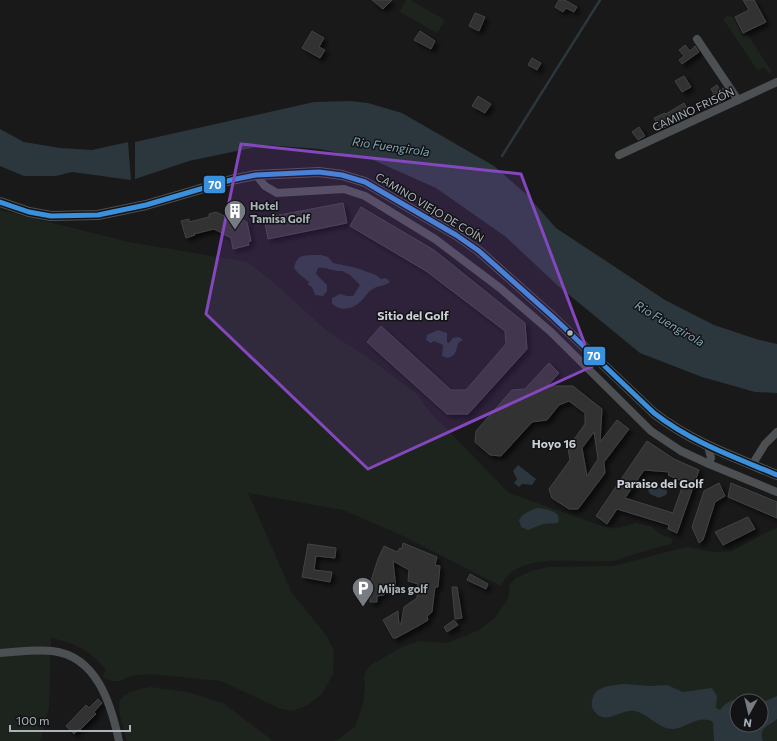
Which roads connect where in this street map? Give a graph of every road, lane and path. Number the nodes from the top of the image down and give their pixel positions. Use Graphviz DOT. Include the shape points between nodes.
graph roads {
  1 [pos="697,39"];
  2 [pos="777,82"];
  3 [pos="738,100"];
  4 [pos="619,156"];
  5 [pos="256,175"];
  6 [pos="0,202"];
  7 [pos="553,316"];
  8 [pos="566,329"];
  9 [pos="552,330"];
  10 [pos="777,432"];
  11 [pos="708,446"];
  12 [pos="722,452"];
  13 [pos="710,461"];
  14 [pos="752,465"];
  15 [pos="777,475"];
  16 [pos="777,492"];
  17 [pos="0,653"];
  18 [pos="119,741"];
  1 -- 3 [label="street"];
  2 -- 3 [label="street, CAMINO FRISÓN"];
  3 -- 4 [label="street, CAMINO FRISÓN"];
  5 -- 6 [label="street, CAMINO VIEJO DE COÍN" via="225,181 146,205 98,215 50,216 28,212"];
  5 -- 7 [label="street, CAMINO VIEJO DE COÍN" via="319,172 365,182 479,251"];
  5 -- 9 [label="street" via="265,186 277,193 344,189 365,196 435,239"];
  7 -- 8 [label="street, CAMINO VIEJO DE COÍN"];
  7 -- 9 [label="street"];
  8 -- 9 [label="street" via="560,327"];
  8 -- 11 [label="street, CAMINO VIEJO DE COÍN" via="654,413 674,428"];
  9 -- 13 [label="street" via="651,431 681,451"];
  10 -- 14 [label="street" via="765,444"];
  11 -- 12 [label="street, CAMINO VIEJO DE COÍN"];
  11 -- 13 [label="street"];
  12 -- 13 [label="street"];
  12 -- 14 [label="street, CAMINO VIEJO DE COÍN"];
  13 -- 16 [label="street"];
  14 -- 15 [label="street, CAMINO VIEJO DE COÍN"];
  17 -- 18 [label="street" via="53,651 83,663 94,674 105,694"];
}
